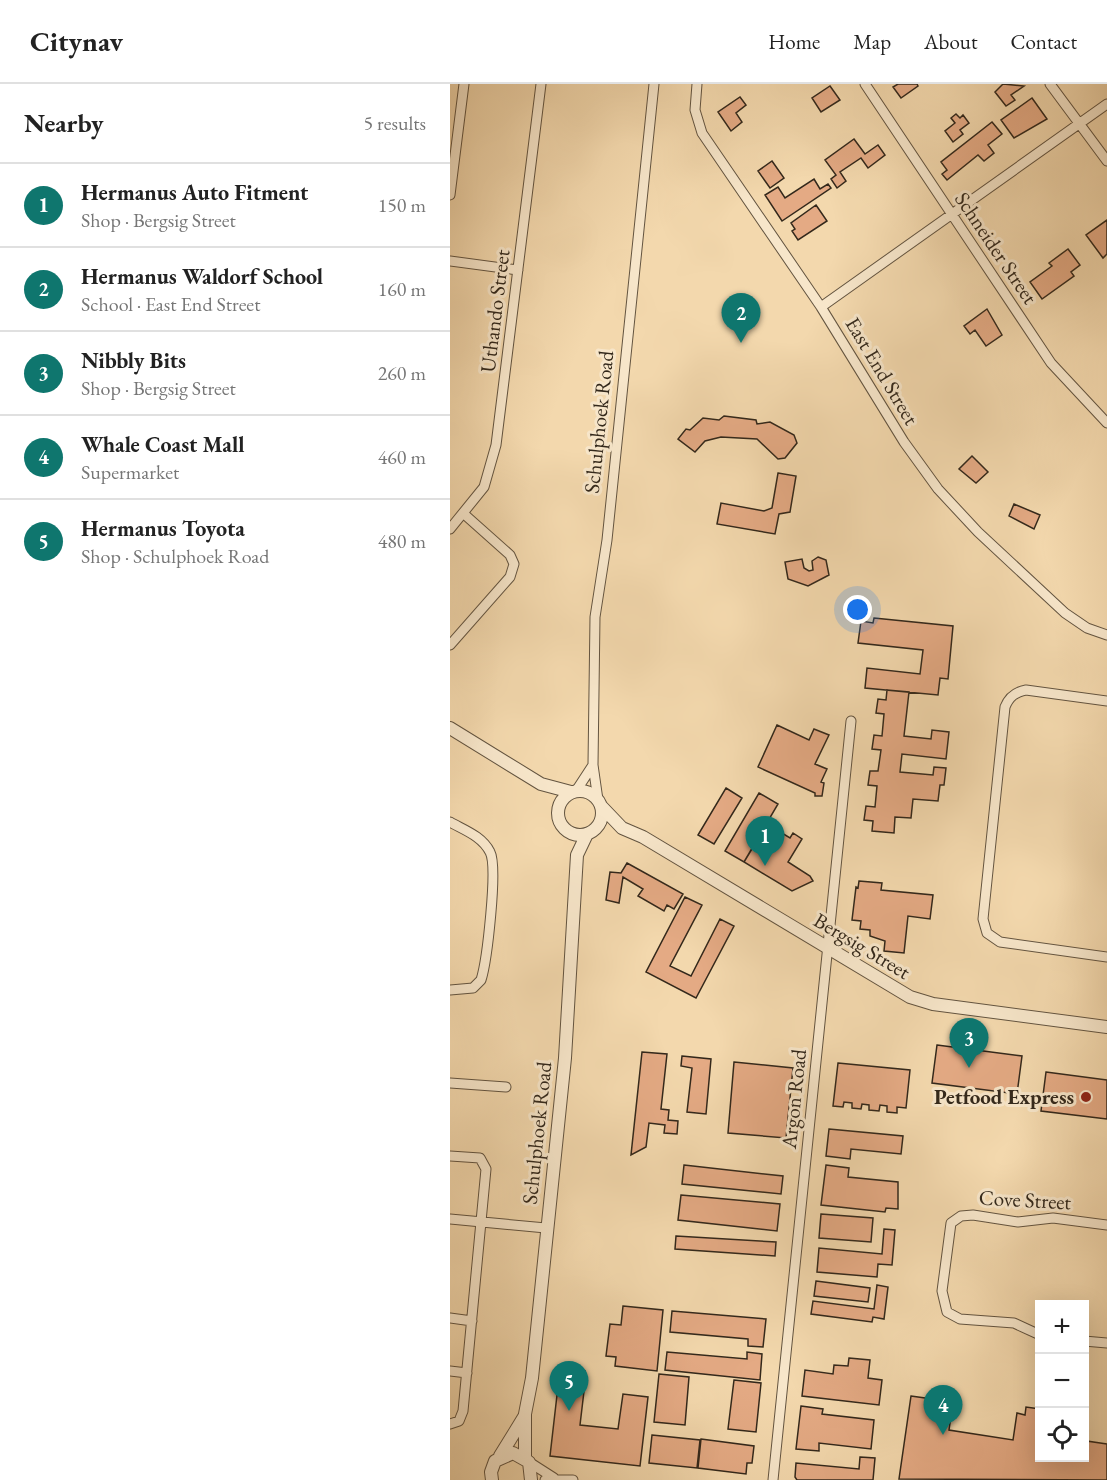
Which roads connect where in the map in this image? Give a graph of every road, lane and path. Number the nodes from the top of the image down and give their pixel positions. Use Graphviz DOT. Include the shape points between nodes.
graph roads {
  1 [pos="464,84"];
  2 [pos="541,84"];
  3 [pos="654,84"];
  4 [pos="697,84"];
  5 [pos="865,84"];
  6 [pos="1050,84"];
  7 [pos="1107,104"];
  8 [pos="1080,124"];
  9 [pos="1107,161"];
  10 [pos="450,195"];
  11 [pos="953,215"];
  12 [pos="450,261"];
  13 [pos="518,270"];
  14 [pos="821,307"];
  15 [pos="1107,423"];
  16 [pos="464,514"];
  17 [pos="450,529"];
  18 [pos="1103,634"];
  19 [pos="450,645"];
  20 [pos="1107,701"];
  21 [pos="851,721"];
  22 [pos="450,728"];
  23 [pos="593,765"];
  24 [pos="541,784"];
  25 [pos="574,792"];
  26 [pos="600,803"];
  27 [pos="557,811"];
  28 [pos="450,822"];
  29 [pos="622,828"];
  30 [pos="568,832"];
  31 [pos="590,832"];
  32 [pos="577,855"];
  33 [pos="828,948"];
  34 [pos="1107,957"];
  35 [pos="450,990"];
  36 [pos="1107,1027"];
  37 [pos="450,1083"];
  38 [pos="506,1087"];
  39 [pos="450,1156"];
  40 [pos="450,1219"];
  41 [pos="481,1222"];
  42 [pos="1107,1226"];
  43 [pos="546,1228"];
  44 [pos="450,1318"];
  45 [pos="472,1321"];
  46 [pos="1035,1333"];
  47 [pos="1089,1341"];
  48 [pos="1107,1343"];
  49 [pos="450,1371"];
  50 [pos="467,1373"];
  51 [pos="525,1414"];
  52 [pos="450,1424"];
  53 [pos="499,1457"];
  54 [pos="527,1460"];
  55 [pos="550,1479"];
  56 [pos="492,1480"];
  57 [pos="531,1480"];
  58 [pos="573,1480"];
  59 [pos="773,1480"];
  1 -- 10 [label="street"];
  2 -- 13 [label="street, Uthando Street"];
  3 -- 23 [label="street, Schulphoek Road" via="607,540 595,617"];
  4 -- 14 [label="street, East End Street" via="695,111 702,133"];
  5 -- 11 [label="street, Schneider Street"];
  6 -- 8 [label="street"];
  7 -- 8 [label="street"];
  8 -- 9 [label="street"];
  8 -- 11 [label="street"];
  11 -- 14 [label="street"];
  11 -- 15 [label="street, Schneider Street" via="1051,363"];
  12 -- 13 [label="street"];
  13 -- 16 [label="street, Uthando Street" via="490,471"];
  14 -- 18 [label="street, East End Street" via="904,442 938,489 1065,613"];
  16 -- 17 [label="street, Uthando Street"];
  16 -- 19 [label="street" via="510,555 514,564 510,577"];
  20 -- 34 [label="street" via="1026,690 1008,700 983,919 987,933 999,942"];
  21 -- 33 [label="street, Argon Road"];
  22 -- 24 [label="street"];
  23 -- 25 [label="street"];
  23 -- 26 [label="street, Schulphoek Road"];
  24 -- 25 [label="street"];
  24 -- 27 [label="street"];
  25 -- 26 [label="street" via="588,792"];
  25 -- 27 [label="street" via="562,799"];
  26 -- 29 [label="street, Bergsig Street"];
  26 -- 31 [label="street" via="601,820"];
  27 -- 30 [label="street"];
  28 -- 35 [label="street" via="485,844 491,853 493,871 481,980 473,988"];
  29 -- 31 [label="street"];
  29 -- 33 [label="street, Bergsig Street"];
  30 -- 31 [label="street"];
  30 -- 32 [label="street, Schulphoek Road"];
  31 -- 32 [label="street, Schulphoek Road"];
  32 -- 43 [label="street, Schulphoek Road" via="565,1058"];
  33 -- 36 [label="street, Bergsig Street" via="926,1003"];
  33 -- 59 [label="street, Argon Road"];
  37 -- 38 [label="street"];
  39 -- 41 [label="street" via="474,1157 484,1162"];
  40 -- 41 [label="street"];
  41 -- 43 [label="street"];
  41 -- 45 [label="street"];
  42 -- 46 [label="street, Cove Street" via="1053,1218 1018,1222 973,1215 961,1216 951,1223 942,1291 947,1312 960,1319 1014,1323"];
  43 -- 51 [label="street, Schulphoek Road"];
  44 -- 45 [label="street"];
  45 -- 50 [label="street"];
  47 -- 48 [label="street"];
  49 -- 50 [label="street"];
  50 -- 52 [label="street" via="462,1417"];
  51 -- 53 [label="street, Schulphoek Road"];
  51 -- 54 [label="street, Schulphoek Road"];
  53 -- 54 [label="street" via="513,1453"];
  53 -- 56 [label="street, Schulphoek Road" via="492,1466"];
  54 -- 55 [label="street"];
  54 -- 57 [label="street, Schulphoek Road"];
  55 -- 58 [label="street"];
}
